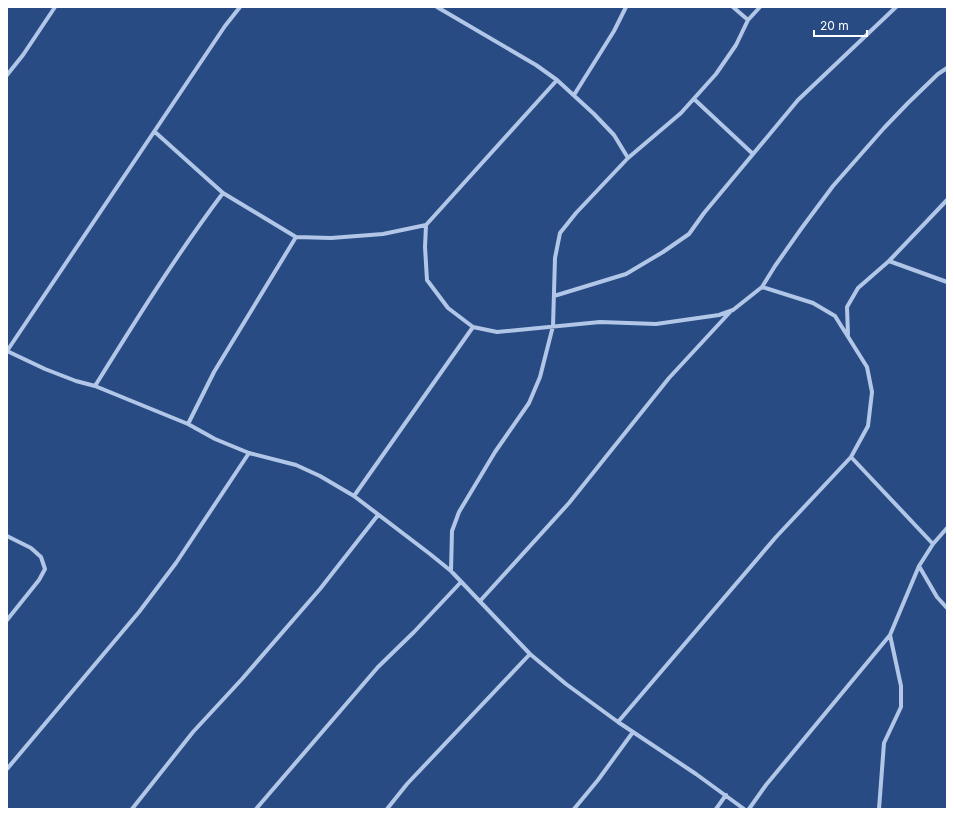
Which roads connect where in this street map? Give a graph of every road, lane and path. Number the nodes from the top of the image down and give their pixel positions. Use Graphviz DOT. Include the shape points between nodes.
graph roads {
  1 [pos="55,7"];
  2 [pos="240,7"];
  3 [pos="437,7"];
  4 [pos="626,7"];
  5 [pos="734,7"];
  6 [pos="760,7"];
  7 [pos="896,7"];
  8 [pos="748,20"];
  9 [pos="947,68"];
  10 [pos="7,75"];
  11 [pos="557,80"];
  12 [pos="574,95"];
  13 [pos="694,99"];
  14 [pos="155,132"];
  15 [pos="752,154"];
  16 [pos="628,158"];
  17 [pos="223,192"];
  18 [pos="947,200"];
  19 [pos="426,225"];
  20 [pos="296,237"];
  21 [pos="888,261"];
  22 [pos="947,282"];
  23 [pos="762,287"];
  24 [pos="554,296"];
  25 [pos="733,310"];
  26 [pos="553,326"];
  27 [pos="473,327"];
  28 [pos="848,336"];
  29 [pos="7,351"];
  30 [pos="95,386"];
  31 [pos="188,424"];
  32 [pos="249,453"];
  33 [pos="851,456"];
  34 [pos="354,496"];
  35 [pos="378,515"];
  36 [pos="947,528"];
  37 [pos="7,536"];
  38 [pos="933,544"];
  39 [pos="919,566"];
  40 [pos="451,571"];
  41 [pos="461,582"];
  42 [pos="480,601"];
  43 [pos="947,608"];
  44 [pos="7,620"];
  45 [pos="890,635"];
  46 [pos="530,654"];
  47 [pos="618,722"];
  48 [pos="633,732"];
  49 [pos="7,769"];
  50 [pos="726,795"];
  51 [pos="132,809"];
  52 [pos="256,809"];
  53 [pos="387,809"];
  54 [pos="574,809"];
  55 [pos="716,809"];
  56 [pos="744,809"];
  57 [pos="749,809"];
  58 [pos="879,809"];
  1 -- 10 [label="street"];
  2 -- 14 [label="street"];
  3 -- 11 [label="street"];
  4 -- 12 [label="street"];
  5 -- 8 [label="street"];
  6 -- 8 [label="street"];
  7 -- 15 [label="street" via="798,100"];
  8 -- 13 [label="street" via="736,45 716,74"];
  9 -- 23 [label="street" via="884,128 834,186 792,241"];
  11 -- 12 [label="street"];
  11 -- 19 [label="street"];
  12 -- 16 [label="street" via="614,135"];
  13 -- 15 [label="street"];
  13 -- 16 [label="street"];
  14 -- 17 [label="street"];
  14 -- 29 [label="street"];
  15 -- 24 [label="street" via="689,234 626,274"];
  16 -- 24 [label="street" via="560,233 555,258"];
  17 -- 20 [label="street"];
  17 -- 30 [label="street" via="144,307"];
  18 -- 21 [label="street"];
  19 -- 20 [label="street" via="383,234 331,238"];
  19 -- 27 [label="street" via="427,280 448,308"];
  20 -- 31 [label="street" via="214,372"];
  21 -- 22 [label="street"];
  21 -- 28 [label="street" via="858,288 847,307"];
  23 -- 25 [label="street"];
  23 -- 28 [label="street" via="813,303 835,316"];
  24 -- 26 [label="street"];
  25 -- 26 [label="street" via="719,315 656,324 600,322"];
  25 -- 42 [label="street" via="669,378 569,503"];
  26 -- 27 [label="street" via="497,332"];
  26 -- 40 [label="street" via="540,377 529,403 458,512 452,531"];
  27 -- 34 [label="street"];
  28 -- 33 [label="street" via="867,367 872,392 868,426"];
  29 -- 30 [label="street" via="76,382"];
  30 -- 31 [label="street"];
  31 -- 32 [label="street"];
  32 -- 34 [label="street" via="296,464"];
  32 -- 49 [label="street" via="140,612"];
  33 -- 38 [label="street"];
  33 -- 47 [label="street" via="776,537"];
  34 -- 35 [label="street"];
  35 -- 40 [label="street"];
  35 -- 51 [label="street" via="320,589 193,732"];
  36 -- 38 [label="street"];
  37 -- 44 [label="street" via="31,548 41,557 45,569 40,580"];
  38 -- 39 [label="street"];
  39 -- 43 [label="street" via="937,597"];
  39 -- 45 [label="street"];
  40 -- 41 [label="street"];
  41 -- 42 [label="street"];
  41 -- 52 [label="street" via="378,667"];
  42 -- 46 [label="street"];
  45 -- 57 [label="street"];
  45 -- 58 [label="street" via="901,686 901,707 884,743"];
  46 -- 47 [label="street"];
  46 -- 53 [label="street" via="407,784"];
  47 -- 48 [label="street"];
  48 -- 50 [label="street"];
  48 -- 54 [label="street"];
  50 -- 55 [label="street"];
  50 -- 56 [label="street"];
}
